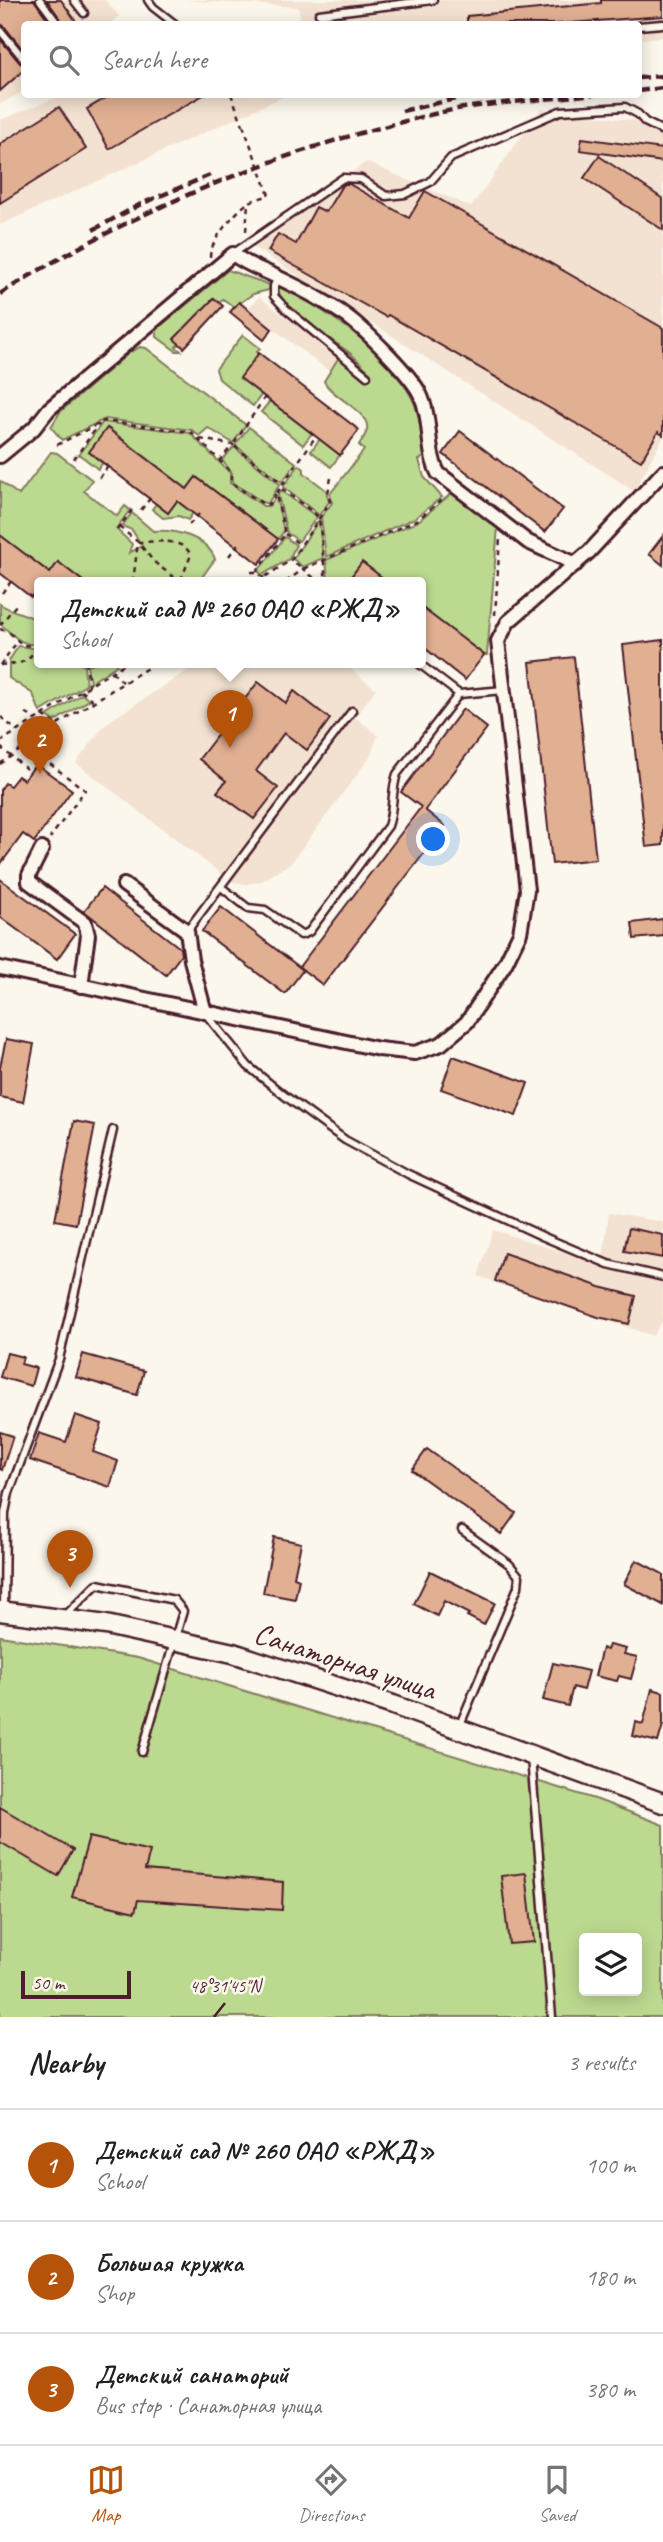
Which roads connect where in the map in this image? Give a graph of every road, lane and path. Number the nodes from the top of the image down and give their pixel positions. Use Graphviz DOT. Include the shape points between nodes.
graph roads {
  1 [pos="40,0"];
  2 [pos="74,0"];
  3 [pos="148,0"];
  4 [pos="433,0"];
  5 [pos="84,13"];
  6 [pos="319,14"];
  7 [pos="56,21"];
  8 [pos="171,21"];
  9 [pos="663,24"];
  10 [pos="642,26"];
  11 [pos="0,30"];
  12 [pos="21,55"];
  13 [pos="233,98"];
  14 [pos="663,131"];
  15 [pos="248,203"];
  16 [pos="249,242"];
  17 [pos="233,254"];
  18 [pos="278,277"];
  19 [pos="367,376"];
  20 [pos="265,397"];
  21 [pos="100,422"];
  22 [pos="316,436"];
  23 [pos="200,439"];
  24 [pos="57,445"];
  25 [pos="233,445"];
  26 [pos="0,456"];
  27 [pos="74,459"];
  28 [pos="219,460"];
  29 [pos="110,464"];
  30 [pos="663,472"];
  31 [pos="99,478"];
  32 [pos="331,478"];
  33 [pos="282,486"];
  34 [pos="276,495"];
  35 [pos="152,496"];
  36 [pos="444,498"];
  37 [pos="135,506"];
  38 [pos="141,510"];
  39 [pos="199,514"];
  40 [pos="319,517"];
  41 [pos="189,525"];
  42 [pos="506,526"];
  43 [pos="285,534"];
  44 [pos="138,542"];
  45 [pos="239,544"];
  46 [pos="300,545"];
  47 [pos="229,556"];
  48 [pos="324,559"];
  49 [pos="291,560"];
  50 [pos="576,564"];
  51 [pos="303,569"];
  52 [pos="134,577"];
  53 [pos="174,577"];
  54 [pos="183,577"];
  55 [pos="257,577"];
  56 [pos="263,577"];
  57 [pos="293,577"];
  58 [pos="313,577"];
  59 [pos="326,577"];
  60 [pos="13,579"];
  61 [pos="2,593"];
  62 [pos="16,605"];
  63 [pos="495,614"];
  64 [pos="0,627"];
  65 [pos="17,642"];
  66 [pos="34,645"];
  67 [pos="34,653"];
  68 [pos="0,665"];
  69 [pos="87,668"];
  70 [pos="118,668"];
  71 [pos="147,668"];
  72 [pos="425,668"];
  73 [pos="112,672"];
  74 [pos="124,683"];
  75 [pos="89,686"];
  76 [pos="503,690"];
  77 [pos="81,691"];
  78 [pos="459,694"];
  79 [pos="94,701"];
  80 [pos="352,711"];
  81 [pos="26,713"];
  82 [pos="43,715"];
  83 [pos="1,717"];
  84 [pos="35,720"];
  85 [pos="56,725"];
  86 [pos="17,731"];
  87 [pos="0,742"];
  88 [pos="26,746"];
  89 [pos="0,747"];
  90 [pos="10,757"];
  91 [pos="0,764"];
  92 [pos="30,772"];
  93 [pos="44,847"];
  94 [pos="124,885"];
  95 [pos="221,887"];
  96 [pos="187,932"];
  97 [pos="0,968"];
  98 [pos="81,986"];
  99 [pos="205,1012"];
  100 [pos="113,1130"];
  101 [pos="663,1276"];
  102 [pos="461,1530"];
  103 [pos="2,1611"];
  104 [pos="63,1618"];
  105 [pos="176,1641"];
  106 [pos="458,1729"];
  107 [pos="142,1752"];
  108 [pos="531,1755"];
  109 [pos="663,1803"];
  110 [pos="552,2017"];
  1 -- 7 [label="lane"];
  2 -- 5 [label="lane"];
  3 -- 8 [label="lane"];
  4 -- 6 [label="lane"];
  9 -- 10 [label="lane"];
  11 -- 12 [label="lane"];
  13 -- 15 [label="path, bridge" via="270,195"];
  14 -- 16 [label="lane" via="625,107 560,111 451,158 430,182 405,194 386,196 361,179 343,178"];
  15 -- 16 [label="path" via="245,239"];
  15 -- 17 [label="path" via="210,249 210,261"];
  16 -- 17 [label="lane"];
  17 -- 18 [label="street"];
  17 -- 26 [label="street"];
  18 -- 19 [label="lane" via="274,296"];
  18 -- 42 [label="street" via="345,314 402,368 420,394 438,473"];
  20 -- 25 [label="path"];
  21 -- 23 [label="path" via="191,432"];
  21 -- 24 [label="path"];
  21 -- 27 [label="path"];
  22 -- 33 [label="path"];
  23 -- 25 [label="path"];
  23 -- 28 [label="path"];
  25 -- 28 [label="path"];
  25 -- 33 [label="path"];
  28 -- 34 [label="path" via="231,472 232,483 261,503 267,505"];
  29 -- 31 [label="path"];
  30 -- 50 [label="street"];
  32 -- 40 [label="path" via="330,502"];
  33 -- 34 [label="path"];
  33 -- 40 [label="path"];
  34 -- 43 [label="path"];
  35 -- 38 [label="path"];
  36 -- 48 [label="path" via="416,520"];
  37 -- 44 [label="path" via="118,529"];
  39 -- 41 [label="path"];
  40 -- 46 [label="path"];
  40 -- 48 [label="path"];
  42 -- 50 [label="street"];
  42 -- 63 [label="path" via="500,533"];
  43 -- 46 [label="path"];
  43 -- 55 [label="path" via="256,572 251,572"];
  44 -- 52 [label="path"];
  44 -- 53 [label="path"];
  44 -- 54 [label="path" via="172,542 190,551"];
  45 -- 47 [label="path"];
  46 -- 49 [label="path"];
  48 -- 51 [label="path"];
  48 -- 59 [label="path"];
  49 -- 51 [label="path"];
  49 -- 56 [label="path"];
  50 -- 76 [label="street" via="502,631 498,641"];
  51 -- 57 [label="path"];
  51 -- 58 [label="path"];
  60 -- 61 [label="path"];
  62 -- 64 [label="path"];
  64 -- 65 [label="path"];
  65 -- 66 [label="path"];
  65 -- 68 [label="path"];
  67 -- 68 [label="path" via="22,663"];
  69 -- 75 [label="path"];
  70 -- 73 [label="path"];
  71 -- 74 [label="path"];
  72 -- 78 [label="lane"];
  73 -- 74 [label="path"];
  73 -- 75 [label="path"];
  74 -- 79 [label="path"];
  75 -- 77 [label="path"];
  76 -- 78 [label="lane"];
  76 -- 99 [label="street" via="527,890 520,933 467,1022 441,1044 415,1053"];
  77 -- 79 [label="path"];
  77 -- 82 [label="path"];
  78 -- 95 [label="lane" via="397,774 388,826 309,932 293,932 265,910 248,908"];
  79 -- 85 [label="path"];
  80 -- 95 [label="lane"];
  81 -- 84 [label="path"];
  82 -- 84 [label="path"];
  82 -- 85 [label="path"];
  83 -- 86 [label="path"];
  84 -- 86 [label="path"];
  85 -- 88 [label="path"];
  86 -- 87 [label="path"];
  88 -- 90 [label="path"];
  88 -- 93 [label="path" via="85,790"];
  89 -- 90 [label="path"];
  90 -- 91 [label="path"];
  90 -- 92 [label="path"];
  93 -- 98 [label="street" via="29,881 85,923 88,935"];
  94 -- 96 [label="street"];
  95 -- 96 [label="lane"];
  96 -- 99 [label="street"];
  97 -- 98 [label="street"];
  98 -- 99 [label="street"];
  99 -- 101 [label="lane" via="248,1066 345,1140 544,1237 608,1264"];
  100 -- 103 [label="lane" via="59,1359 9,1493"];
  102 -- 106 [label="lane" via="519,1576"];
  103 -- 104 [label="main road, Санаторная улица"];
  104 -- 105 [label="main road, Санаторная улица"];
  104 -- 105 [label="lane" via="97,1584 174,1600 183,1611"];
  105 -- 106 [label="main road, Санаторная улица" via="233,1653"];
  105 -- 107 [label="lane"];
  106 -- 108 [label="main road, Санаторная улица"];
  108 -- 109 [label="main road, Санаторная улица"];
  108 -- 110 [label="lane"];
}
